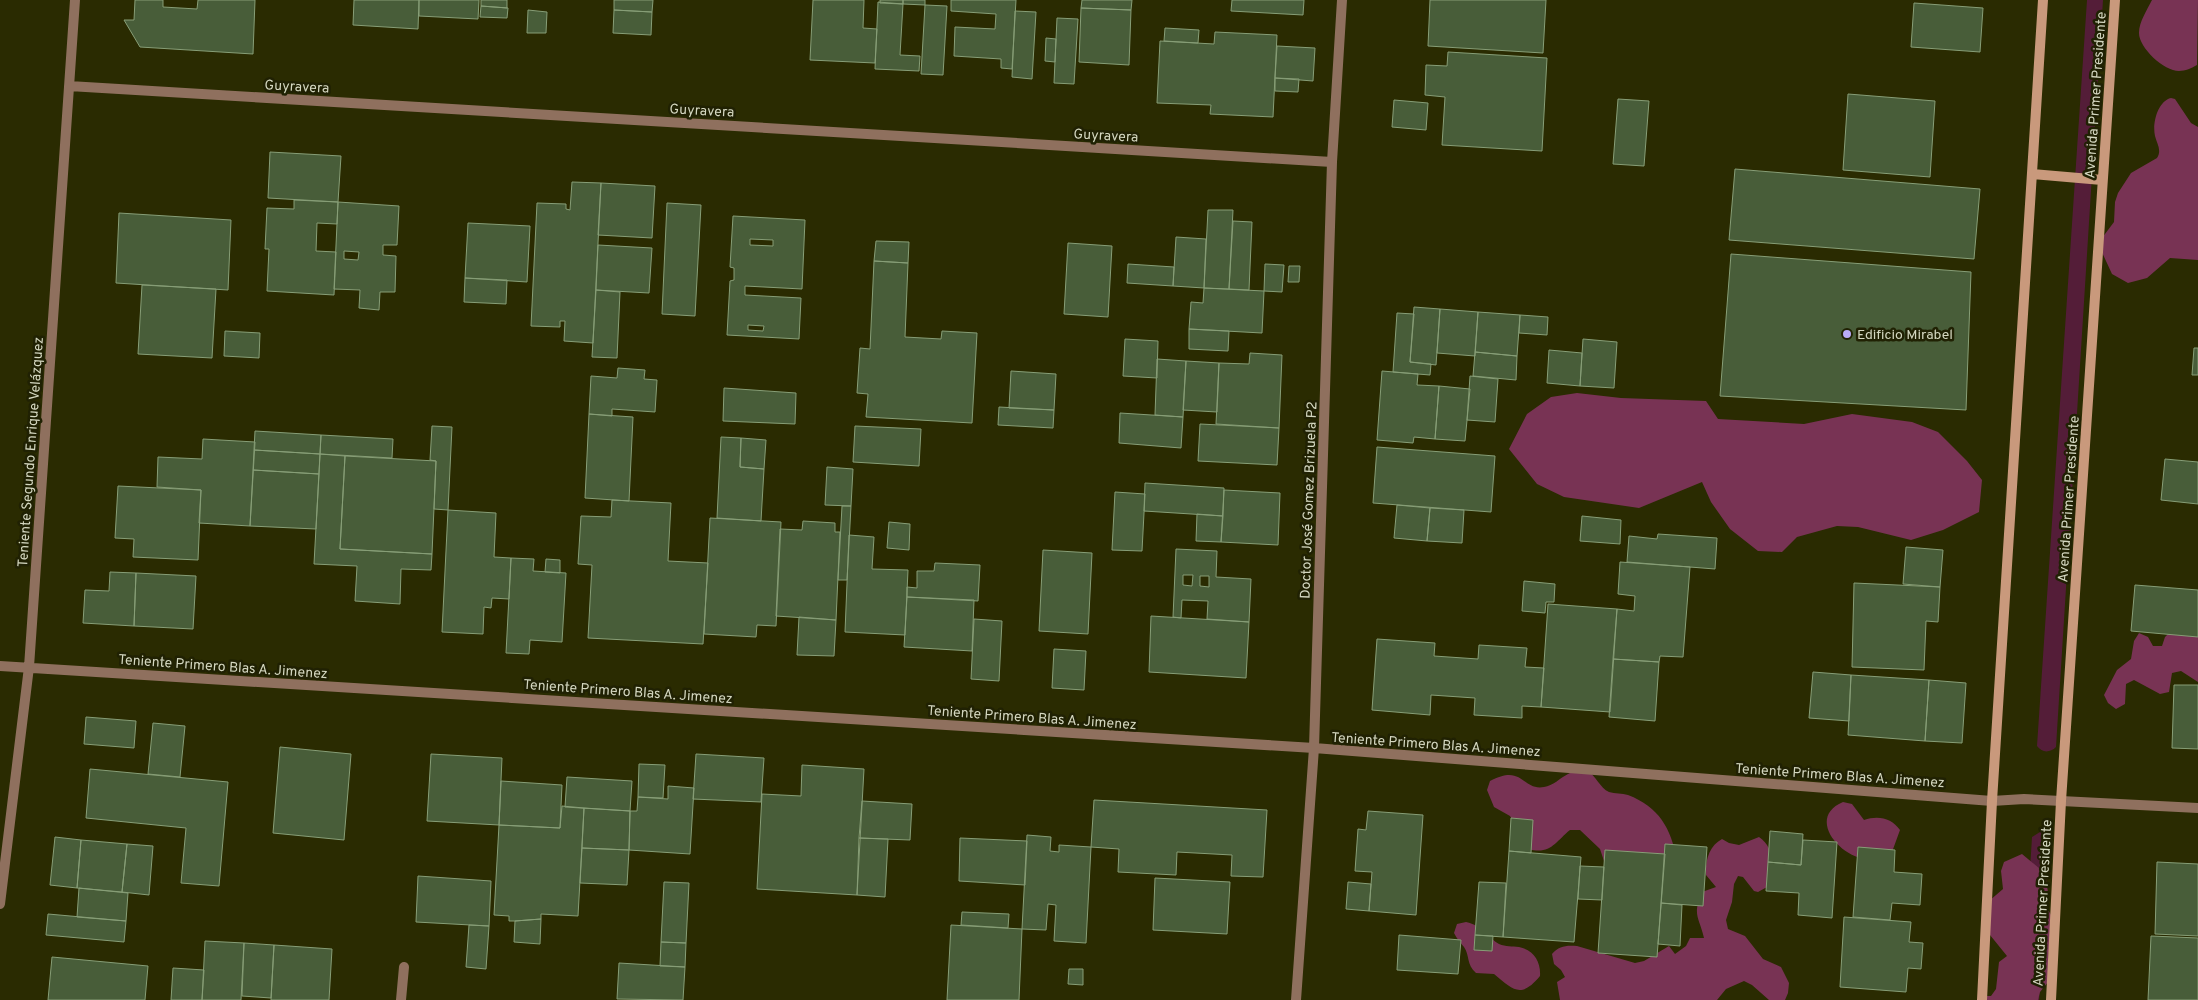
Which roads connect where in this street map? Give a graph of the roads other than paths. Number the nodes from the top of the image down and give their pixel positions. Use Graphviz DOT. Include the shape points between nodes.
graph roads {
  1 [pos="75,0"];
  2 [pos="1342,0"];
  3 [pos="2043,0"];
  4 [pos="2115,0"];
  5 [pos="69,86"];
  6 [pos="1332,162"];
  7 [pos="2032,174"];
  8 [pos="2102,180"];
  9 [pos="0,666"];
  10 [pos="29,667"];
  11 [pos="1314,748"];
  12 [pos="1992,800"];
  13 [pos="2061,801"];
  14 [pos="2198,808"];
  15 [pos="0,904"];
  16 [pos="404,968"];
  17 [pos="401,1000"];
  18 [pos="1296,1000"];
  19 [pos="1982,1000"];
  20 [pos="2050,1000"];
  1 -- 5 [label="street, Teniente Segundo Enrique Velázquez"];
  2 -- 6 [label="street, Doctor José Gomez Brizuela P2"];
  3 -- 7 [label="main road"];
  4 -- 8 [label="main road, Avenida Primer Presidente"];
  5 -- 6 [label="street, Guyravera"];
  5 -- 10 [label="street, Teniente Segundo Enrique Velázquez"];
  6 -- 11 [label="street, Doctor José Gomez Brizuela P2"];
  7 -- 8 [label="main road"];
  7 -- 12 [label="main road"];
  8 -- 13 [label="main road, Avenida Primer Presidente"];
  9 -- 10 [label="street, Teniente Primero Blas A. Jimenez"];
  10 -- 11 [label="street, Teniente Primero Blas A. Jimenez"];
  10 -- 15 [label="street, Teniente Segundo Enrique Velázquez"];
  11 -- 12 [label="street, Teniente Primero Blas A. Jimenez"];
  11 -- 18 [label="street, Doctor José Gomez Brizuela P2"];
  12 -- 13 [label="street, Teniente Primero Blas A. Jimenez"];
  12 -- 19 [label="main road"];
  13 -- 14 [label="street, Teniente Primero Blas A. Jimenez"];
  13 -- 20 [label="main road, Avenida Primer Presidente"];
  16 -- 17 [label="street"];
}
